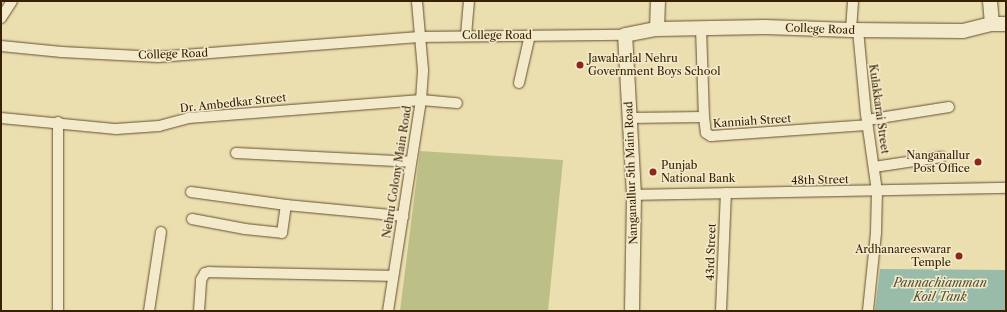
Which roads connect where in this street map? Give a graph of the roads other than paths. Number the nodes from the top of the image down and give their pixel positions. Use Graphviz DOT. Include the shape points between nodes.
graph roads {
  1 [pos="12,1"];
  2 [pos="417,1"];
  3 [pos="469,1"];
  4 [pos="658,1"];
  5 [pos="853,1"];
  6 [pos="990,1"];
  7 [pos="1,18"];
  8 [pos="992,24"];
  9 [pos="1006,24"];
  10 [pos="701,28"];
  11 [pos="657,29"];
  12 [pos="855,30"];
  13 [pos="466,35"];
  14 [pos="530,35"];
  15 [pos="625,35"];
  16 [pos="419,37"];
  17 [pos="1,46"];
  18 [pos="519,83"];
  19 [pos="421,100"];
  20 [pos="457,103"];
  21 [pos="949,107"];
  22 [pos="704,117"];
  23 [pos="1,118"];
  24 [pos="630,118"];
  25 [pos="58,122"];
  26 [pos="867,123"];
  27 [pos="236,153"];
  28 [pos="941,157"];
  29 [pos="411,162"];
  30 [pos="874,167"];
  31 [pos="1006,188"];
  32 [pos="876,190"];
  33 [pos="191,192"];
  34 [pos="726,193"];
  35 [pos="634,195"];
  36 [pos="286,205"];
  37 [pos="403,216"];
  38 [pos="192,220"];
  39 [pos="161,232"];
  40 [pos="393,276"];
  41 [pos="58,311"];
  42 [pos="149,311"];
  43 [pos="199,311"];
  44 [pos="388,311"];
  45 [pos="632,311"];
  46 [pos="721,311"];
  47 [pos="868,311"];
  1 -- 7 [label="street"];
  2 -- 16 [label="street, Nehru Colony Main Road"];
  3 -- 13 [label="street"];
  4 -- 11 [label="street"];
  5 -- 12 [label="street, Kulakkarai Street"];
  6 -- 8 [label="street"];
  8 -- 9 [label="street, College Road"];
  8 -- 12 [label="street, College Road" via="963,31"];
  10 -- 11 [label="street, College Road"];
  10 -- 12 [label="street, College Road"];
  10 -- 22 [label="street"];
  11 -- 15 [label="street, College Road"];
  12 -- 26 [label="street, Kulakkarai Street"];
  13 -- 14 [label="street, College Road"];
  13 -- 16 [label="street, College Road"];
  14 -- 15 [label="street, College Road"];
  14 -- 18 [label="street"];
  15 -- 24 [label="street, Nanganallur 5th Main Road"];
  16 -- 17 [label="street, College Road" via="158,57"];
  16 -- 19 [label="street, Nehru Colony Main Road" via="423,70"];
  19 -- 20 [label="street, Dr. Ambedkar Street"];
  19 -- 25 [label="street, Dr. Ambedkar Street" via="188,118 159,126 116,129"];
  19 -- 29 [label="street, Nehru Colony Main Road"];
  21 -- 26 [label="street"];
  22 -- 24 [label="street, Kanniah Street"];
  22 -- 26 [label="street, Kanniah Street" via="706,133 711,136"];
  23 -- 25 [label="street, Dr. Ambedkar Street"];
  24 -- 35 [label="street, Nanganallur 5th Main Road"];
  25 -- 41 [label="street"];
  26 -- 30 [label="street, Kulakkarai Street"];
  27 -- 29 [label="street"];
  28 -- 30 [label="street"];
  29 -- 37 [label="street, Nehru Colony Main Road"];
  30 -- 32 [label="street, Kulakkarai Street"];
  31 -- 32 [label="street, 48th Street"];
  32 -- 34 [label="street, 48th Street"];
  32 -- 47 [label="street, Kulakkarai Street" via="876,233"];
  33 -- 36 [label="street"];
  34 -- 35 [label="street, 48th Street"];
  34 -- 46 [label="street, 43rd Street"];
  35 -- 45 [label="street, Nanganallur 5th Main Road"];
  36 -- 37 [label="street"];
  36 -- 38 [label="street" via="282,233 245,230"];
  37 -- 40 [label="street, Nehru Colony Main Road"];
  39 -- 42 [label="street"];
  40 -- 43 [label="street" via="209,272 205,273 202,280"];
  40 -- 44 [label="street, Nehru Colony Main Road"];
}
